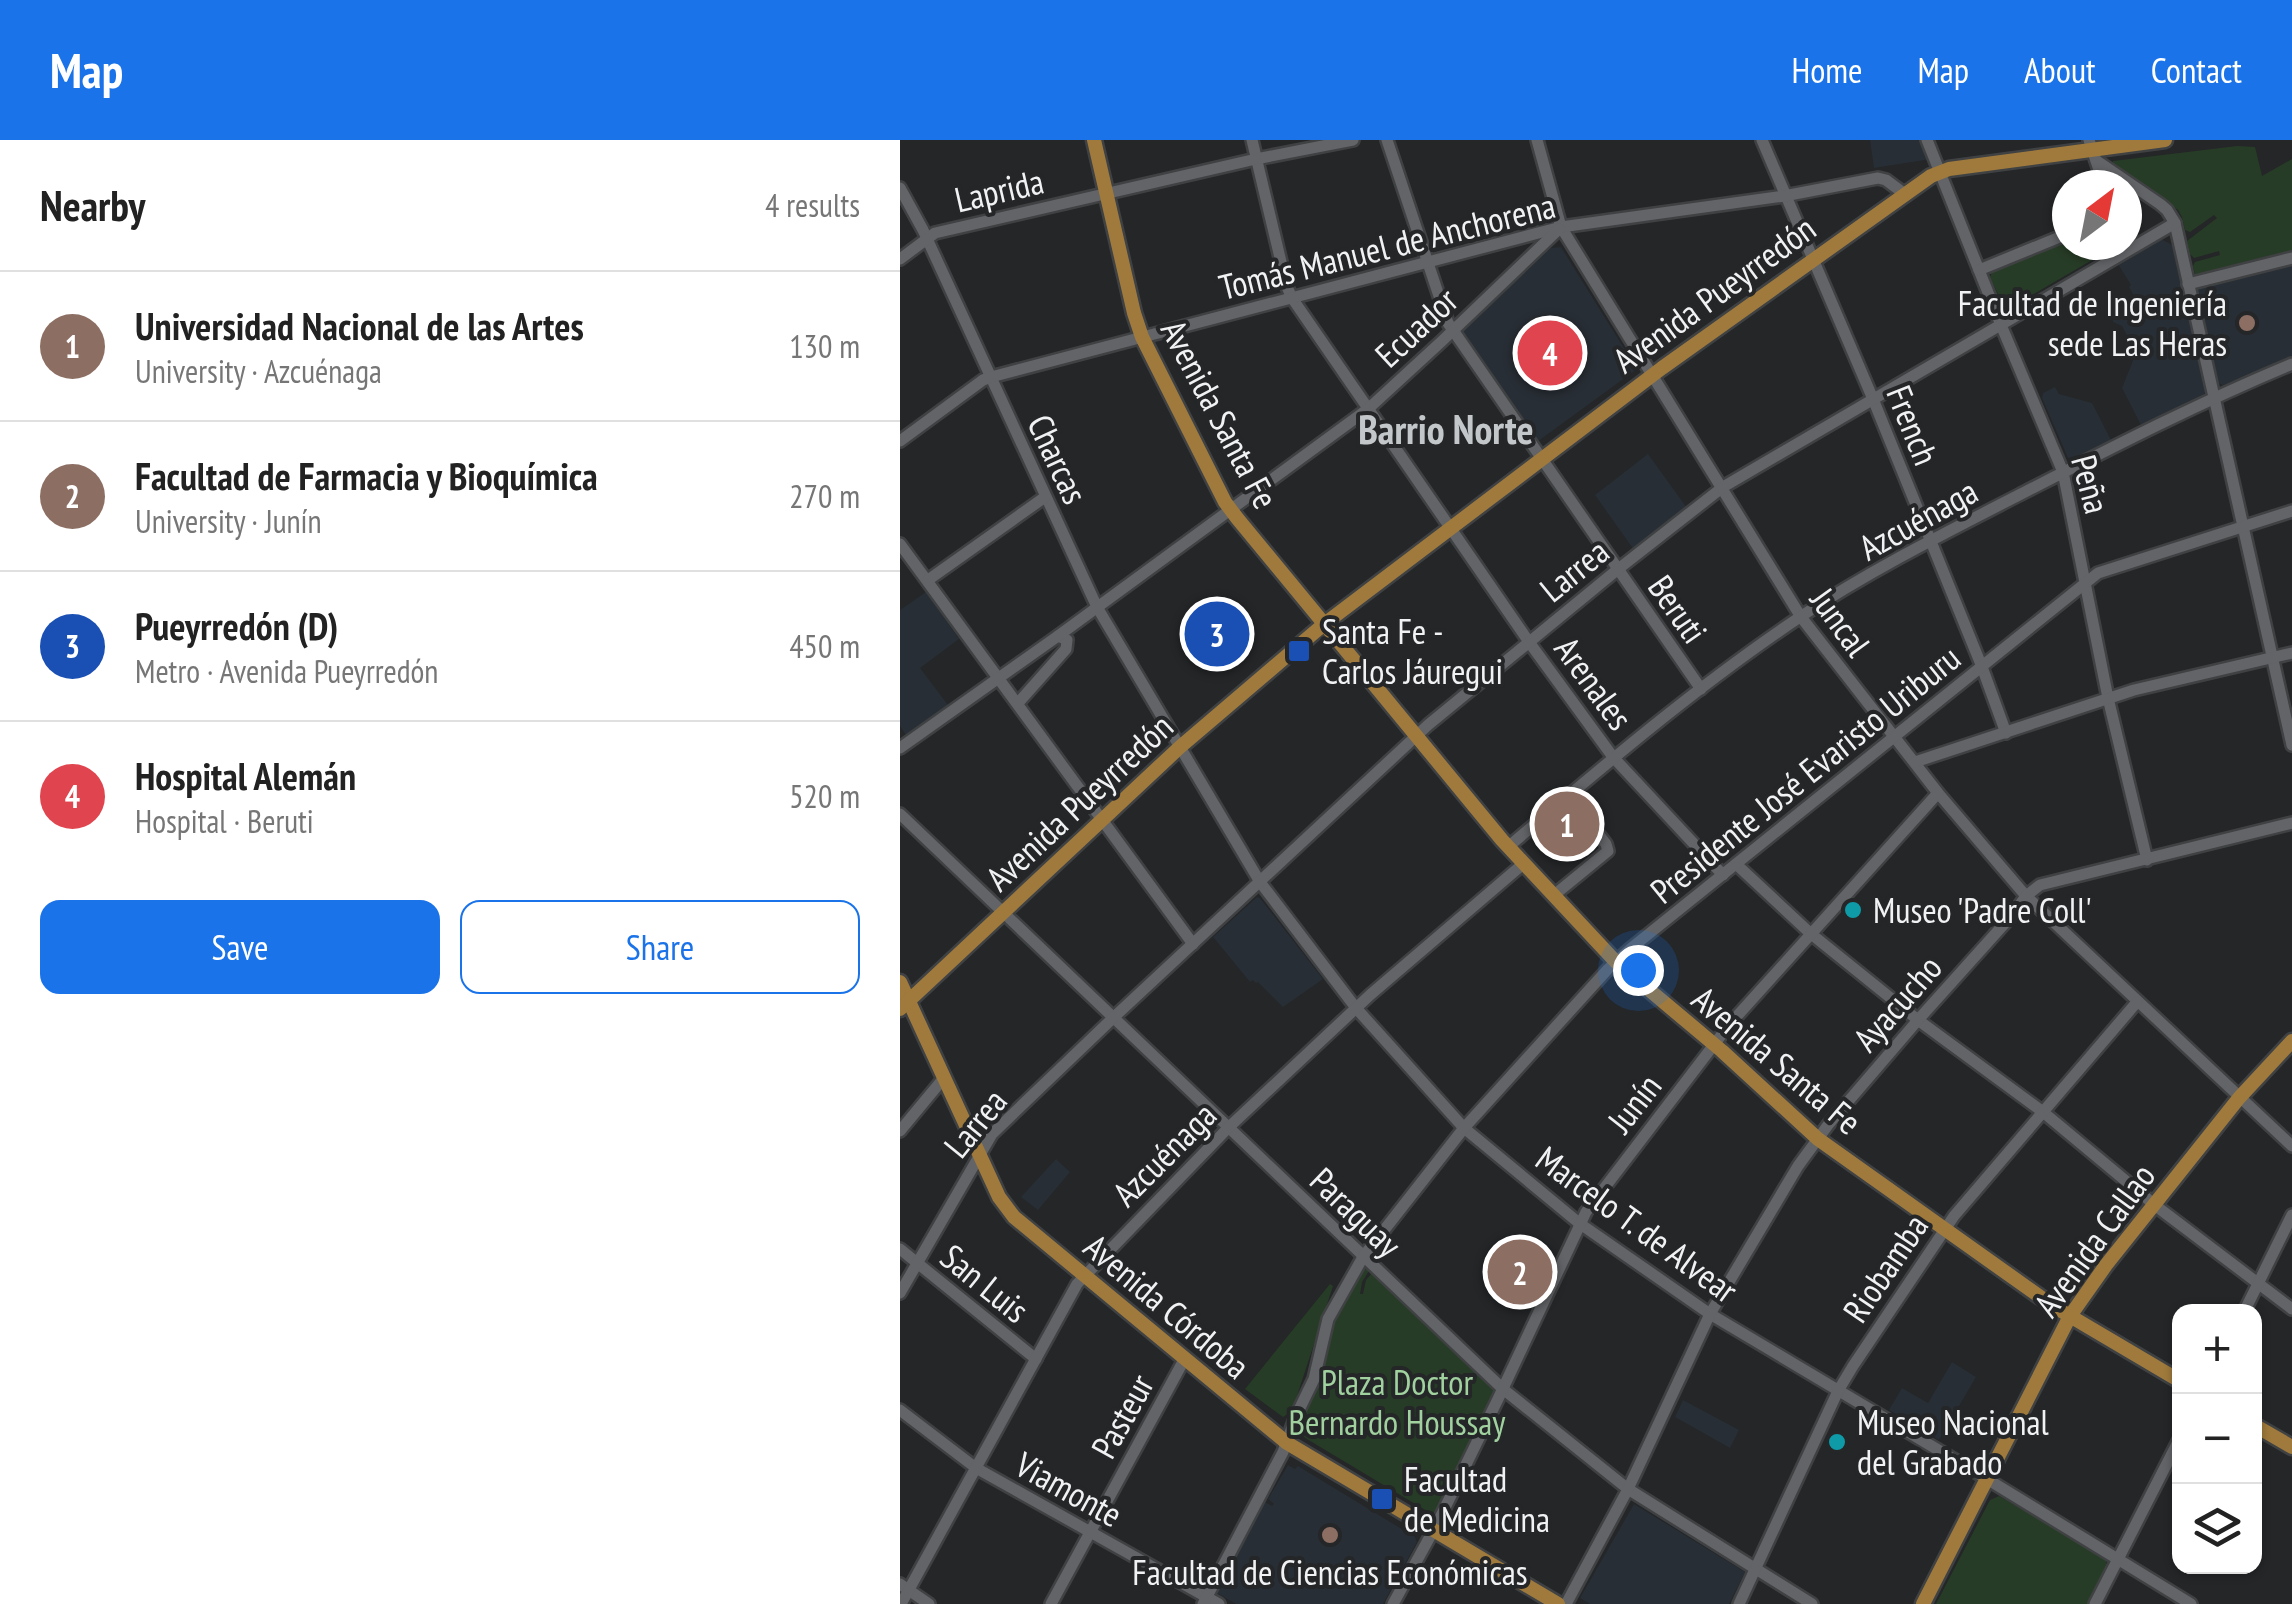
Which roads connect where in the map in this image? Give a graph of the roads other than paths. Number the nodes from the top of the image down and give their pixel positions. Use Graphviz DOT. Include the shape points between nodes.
graph roads {
  1 [pos="1094,140"];
  2 [pos="1252,140"];
  3 [pos="1353,140"];
  4 [pos="1387,140"];
  5 [pos="1538,140"];
  6 [pos="1762,140"];
  7 [pos="1927,140"];
  8 [pos="2165,140"];
  9 [pos="2093,150"];
  10 [pos="1256,159"];
  11 [pos="1940,171"];
  12 [pos="900,188"];
  13 [pos="1106,193"];
  14 [pos="1906,194"];
  15 [pos="1784,196"];
  16 [pos="2174,223"];
  17 [pos="1561,227"];
  18 [pos="1524,237"];
  19 [pos="926,239"];
  20 [pos="2052,240"];
  21 [pos="1531,257"];
  22 [pos="2292,258"];
  23 [pos="900,259"];
  24 [pos="1814,259"];
  25 [pos="1428,262"];
  26 [pos="1978,270"];
  27 [pos="2188,284"];
  28 [pos="1292,298"];
  29 [pos="2000,325"];
  30 [pos="1453,332"];
  31 [pos="1142,337"];
  32 [pos="2292,364"];
  33 [pos="1653,375"];
  34 [pos="991,377"];
  35 [pos="2213,396"];
  36 [pos="1873,399"];
  37 [pos="1368,409"];
  38 [pos="900,441"];
  39 [pos="1541,458"];
  40 [pos="2063,472"];
  41 [pos="1723,487"];
  42 [pos="1045,497"];
  43 [pos="1230,510"];
  44 [pos="2292,511"];
  45 [pos="2244,526"];
  46 [pos="1450,527"];
  47 [pos="1930,541"];
  48 [pos="900,544"];
  49 [pos="1617,570"];
  50 [pos="928,580"];
  51 [pos="2087,581"];
  52 [pos="1096,607"];
  53 [pos="1801,617"];
  54 [pos="1324,625"];
  55 [pos="1058,636"];
  56 [pos="1529,642"];
  57 [pos="2292,653"];
  58 [pos="2272,658"];
  59 [pos="1982,667"];
  60 [pos="1000,678"];
  61 [pos="1702,690"];
  62 [pos="2108,698"];
  63 [pos="1018,703"];
  64 [pos="2006,733"];
  65 [pos="1416,736"];
  66 [pos="1894,736"];
  67 [pos="2292,745"];
  68 [pos="900,748"];
  69 [pos="1180,748"];
  70 [pos="1613,757"];
  71 [pos="1915,762"];
  72 [pos="1938,793"];
  73 [pos="1568,795"];
  74 [pos="900,814"];
  75 [pos="1102,819"];
  76 [pos="2292,823"];
  77 [pos="1508,847"];
  78 [pos="2148,860"];
  79 [pos="1523,864"];
  80 [pos="1736,864"];
  81 [pos="1722,875"];
  82 [pos="1260,882"];
  83 [pos="1553,896"];
  84 [pos="2026,896"];
  85 [pos="1004,912"];
  86 [pos="1810,933"];
  87 [pos="1192,944"];
  88 [pos="1616,962"];
  89 [pos="900,982"];
  90 [pos="2137,1002"];
  91 [pos="904,1005"];
  92 [pos="1356,1008"];
  93 [pos="1113,1018"];
  94 [pos="1918,1020"];
  95 [pos="2292,1041"];
  96 [pos="1714,1045"];
  97 [pos="943,1079"];
  98 [pos="2239,1098"];
  99 [pos="2043,1112"];
  100 [pos="1228,1128"];
  101 [pos="1464,1128"];
  102 [pos="900,1131"];
  103 [pos="1818,1139"];
  104 [pos="2292,1146"];
  105 [pos="979,1155"];
  106 [pos="2156,1206"];
  107 [pos="2292,1215"];
  108 [pos="1579,1222"];
  109 [pos="1945,1229"];
  110 [pos="900,1249"];
  111 [pos="1364,1257"];
  112 [pos="916,1264"];
  113 [pos="1084,1276"];
  114 [pos="2258,1283"];
  115 [pos="900,1292"];
  116 [pos="2248,1304"];
  117 [pos="2292,1309"];
  118 [pos="1710,1314"];
  119 [pos="2070,1316"];
  120 [pos="1036,1359"];
  121 [pos="1184,1360"];
  122 [pos="2172,1376"];
  123 [pos="1502,1388"];
  124 [pos="1838,1392"];
  125 [pos="900,1410"];
  126 [pos="2262,1430"];
  127 [pos="1287,1443"];
  128 [pos="2292,1447"];
  129 [pos="2172,1453"];
  130 [pos="976,1468"];
  131 [pos="1987,1479"];
  132 [pos="1628,1489"];
  133 [pos="1433,1530"];
  134 [pos="1090,1532"];
  135 [pos="2118,1558"];
  136 [pos="1755,1568"];
  137 [pos="904,1587"];
  138 [pos="1205,1601"];
  139 [pos="901,1604"];
  140 [pos="929,1604"];
  141 [pos="1051,1604"];
  142 [pos="1219,1604"];
  143 [pos="1393,1604"];
  144 [pos="1558,1604"];
  145 [pos="1566,1604"];
  146 [pos="1739,1604"];
  147 [pos="1812,1604"];
  148 [pos="1922,1604"];
  149 [pos="2095,1604"];
  150 [pos="2191,1604"];
  1 -- 13 [label="main road, Avenida Santa Fe"];
  2 -- 10 [label="street, Arenales"];
  3 -- 10 [label="street, Laprida"];
  4 -- 25 [label="street, Beruti"];
  5 -- 17 [label="street, Juncal"];
  6 -- 15 [label="street, French"];
  7 -- 11 [label="street, Peña"];
  8 -- 9 [label="main road, Avenida Pueyrredón"];
  9 -- 11 [label="main road, Avenida Pueyrredón"];
  9 -- 16 [label="street"];
  10 -- 13 [label="street, Laprida"];
  10 -- 28 [label="street, Arenales"];
  11 -- 14 [label="main road, Avenida Pueyrredón"];
  11 -- 26 [label="street, Peña"];
  12 -- 19 [label="street, Charcas"];
  13 -- 19 [label="street, Laprida"];
  13 -- 31 [label="main road, Avenida Santa Fe"];
  14 -- 15 [label="street, Tomás Manuel de Anchorena" via="1878,178"];
  14 -- 24 [label="main road, Avenida Pueyrredón"];
  15 -- 17 [label="street, Tomás Manuel de Anchorena"];
  15 -- 24 [label="street, French"];
  16 -- 27 [label="street"];
  16 -- 29 [label="street, Larrea"];
  17 -- 18 [label="street, Tomás Manuel de Anchorena"];
  17 -- 21 [label="street, Ecuador"];
  17 -- 33 [label="street, Juncal"];
  18 -- 21 [label="street" via="1533,243"];
  18 -- 25 [label="street, Tomás Manuel de Anchorena"];
  19 -- 23 [label="street, Laprida"];
  19 -- 34 [label="street, Charcas"];
  20 -- 26 [label="street"];
  21 -- 30 [label="street, Ecuador"];
  22 -- 27 [label="street"];
  24 -- 33 [label="main road, Avenida Pueyrredón"];
  24 -- 36 [label="street, French"];
  25 -- 28 [label="street, Tomás Manuel de Anchorena"];
  25 -- 30 [label="street, Beruti"];
  26 -- 29 [label="street, Peña"];
  27 -- 35 [label="street"];
  28 -- 31 [label="street, Tomás Manuel de Anchorena"];
  28 -- 37 [label="street, Arenales"];
  29 -- 36 [label="street, Larrea"];
  29 -- 40 [label="street, Peña"];
  30 -- 37 [label="street, Ecuador"];
  30 -- 39 [label="street, Beruti"];
  31 -- 34 [label="street, Tomás Manuel de Anchorena"];
  31 -- 43 [label="main road, Avenida Santa Fe"];
  32 -- 35 [label="street, Azcuénaga"];
  33 -- 39 [label="main road, Avenida Pueyrredón"];
  33 -- 41 [label="street, Juncal"];
  34 -- 38 [label="street, Tomás Manuel de Anchorena"];
  34 -- 42 [label="street, Charcas"];
  35 -- 40 [label="street, Azcuénaga"];
  35 -- 45 [label="street"];
  36 -- 41 [label="street, Larrea"];
  36 -- 47 [label="street, French"];
  37 -- 43 [label="street, Ecuador"];
  37 -- 46 [label="street, Arenales"];
  39 -- 46 [label="main road, Avenida Pueyrredón"];
  39 -- 49 [label="street, Beruti"];
  40 -- 47 [label="street, Azcuénaga"];
  40 -- 51 [label="street, Peña"];
  41 -- 49 [label="street, Larrea"];
  41 -- 53 [label="street, Juncal"];
  42 -- 50 [label="street"];
  42 -- 52 [label="street, Charcas"];
  43 -- 52 [label="street, Ecuador"];
  43 -- 54 [label="main road, Avenida Santa Fe"];
  44 -- 45 [label="street, Presidente José Evaristo Uriburu"];
  45 -- 51 [label="street, Presidente José Evaristo Uriburu"];
  45 -- 58 [label="street"];
  46 -- 54 [label="main road, Avenida Pueyrredón"];
  46 -- 56 [label="street, Arenales"];
  47 -- 53 [label="street, Azcuénaga"];
  47 -- 59 [label="street, French"];
  48 -- 50 [label="street"];
  49 -- 56 [label="street, Larrea"];
  49 -- 61 [label="street, Beruti"];
  50 -- 60 [label="street"];
  51 -- 59 [label="street, Presidente José Evaristo Uriburu"];
  51 -- 62 [label="street, Peña"];
  52 -- 55 [label="street, Ecuador"];
  52 -- 69 [label="street, Charcas"];
  53 -- 61 [label="street, Azcuénaga"];
  53 -- 66 [label="street, Juncal"];
  54 -- 65 [label="main road, Avenida Santa Fe"];
  54 -- 69 [label="main road, Avenida Pueyrredón"];
  55 -- 60 [label="street, Ecuador"];
  55 -- 63 [label="street" via="1067,640 1066,648"];
  56 -- 65 [label="street, Larrea"];
  56 -- 70 [label="street, Arenales"];
  57 -- 58 [label="street"];
  58 -- 62 [label="street"];
  58 -- 67 [label="street"];
  59 -- 64 [label="street, French"];
  59 -- 66 [label="street, Presidente José Evaristo Uriburu"];
  60 -- 63 [label="street"];
  60 -- 68 [label="street, Ecuador"];
  61 -- 70 [label="street, Azcuénaga"];
  62 -- 64 [label="street"];
  62 -- 78 [label="street, Peña"];
  63 -- 75 [label="street"];
  64 -- 71 [label="street"];
  65 -- 77 [label="main road, Avenida Santa Fe"];
  65 -- 82 [label="street, Larrea"];
  66 -- 71 [label="street, Juncal"];
  66 -- 80 [label="street, Presidente José Evaristo Uriburu"];
  69 -- 75 [label="main road, Avenida Pueyrredón"];
  69 -- 82 [label="street, Marcelo T. de Alvear"];
  70 -- 73 [label="street, Azcuénaga"];
  70 -- 81 [label="street, Arenales"];
  71 -- 72 [label="street, Juncal"];
  72 -- 84 [label="street, Juncal"];
  72 -- 86 [label="street, Junín"];
  73 -- 77 [label="street, Azcuénaga"];
  73 -- 83 [label="street" via="1608,851"];
  74 -- 85 [label="street, Paraguay"];
  75 -- 85 [label="main road, Avenida Pueyrredón"];
  75 -- 87 [label="street"];
  76 -- 78 [label="street, Ayacucho"];
  77 -- 79 [label="main road, Avenida Santa Fe"];
  78 -- 84 [label="street, Ayacucho" via="2040,885"];
  79 -- 83 [label="main road, Avenida Santa Fe"];
  79 -- 92 [label="street, Azcuénaga"];
  80 -- 81 [label="street, Presidente José Evaristo Uriburu"];
  80 -- 86 [label="street"];
  81 -- 88 [label="street, Presidente José Evaristo Uriburu"];
  82 -- 87 [label="street, Larrea"];
  82 -- 92 [label="street, Marcelo T. de Alvear"];
  83 -- 88 [label="main road, Avenida Santa Fe"];
  84 -- 90 [label="street, Juncal"];
  84 -- 94 [label="street, Ayacucho"];
  85 -- 91 [label="main road, Avenida Pueyrredón"];
  85 -- 93 [label="street, Paraguay"];
  86 -- 94 [label="street"];
  86 -- 96 [label="street, Junín"];
  87 -- 93 [label="street, Larrea"];
  88 -- 96 [label="main road, Avenida Santa Fe"];
  88 -- 101 [label="street, Presidente José Evaristo Uriburu"];
  89 -- 91 [label="main road, Avenida Córdoba"];
  90 -- 98 [label="street, Juncal"];
  90 -- 99 [label="street, Riobamba"];
  91 -- 97 [label="main road, Avenida Córdoba"];
  92 -- 100 [label="street, Azcuénaga"];
  92 -- 101 [label="street, Marcelo T. de Alvear"];
  93 -- 100 [label="street, Paraguay"];
  93 -- 105 [label="street, Larrea" via="992,1134"];
  94 -- 99 [label="street"];
  94 -- 103 [label="street, Ayacucho"];
  95 -- 98 [label="main road, Avenida Callao"];
  96 -- 103 [label="main road, Avenida Santa Fe"];
  96 -- 108 [label="street, Junín"];
  97 -- 102 [label="street"];
  97 -- 105 [label="main road, Avenida Córdoba"];
  98 -- 104 [label="street, Juncal"];
  98 -- 106 [label="main road, Avenida Callao"];
  99 -- 106 [label="street"];
  99 -- 109 [label="street, Riobamba"];
  100 -- 111 [label="street, Paraguay"];
  100 -- 113 [label="street, Azcuénaga"];
  101 -- 108 [label="street, Marcelo T. de Alvear"];
  101 -- 111 [label="street, Presidente José Evaristo Uriburu"];
  103 -- 109 [label="main road, Avenida Santa Fe"];
  103 -- 118 [label="street, Ayacucho"];
  105 -- 112 [label="street, Larrea"];
  105 -- 113 [label="main road, Avenida Córdoba" via="1009,1213"];
  106 -- 114 [label="street"];
  106 -- 119 [label="main road, Avenida Callao"];
  107 -- 114 [label="street"];
  108 -- 118 [label="street, Marcelo T. de Alvear"];
  108 -- 123 [label="street, Junín"];
  109 -- 119 [label="main road, Avenida Santa Fe"];
  109 -- 124 [label="street, Riobamba"];
  110 -- 112 [label="street, San Luis"];
  111 -- 123 [label="street, Paraguay"];
  111 -- 127 [label="street, Presidente José Evaristo Uriburu" via="1328,1320 1314,1379"];
  112 -- 115 [label="street, Larrea"];
  112 -- 120 [label="street, San Luis"];
  113 -- 120 [label="street, Azcuénaga"];
  113 -- 121 [label="main road, Avenida Córdoba"];
  114 -- 116 [label="street"];
  114 -- 117 [label="street"];
  118 -- 124 [label="street, Marcelo T. de Alvear"];
  118 -- 132 [label="street, Ayacucho"];
  119 -- 122 [label="main road, Avenida Santa Fe"];
  119 -- 131 [label="main road, Avenida Callao"];
  120 -- 130 [label="street, Azcuénaga"];
  121 -- 127 [label="main road, Avenida Córdoba"];
  121 -- 134 [label="street, Pasteur"];
  123 -- 132 [label="street, Paraguay"];
  123 -- 133 [label="street, Junín"];
  124 -- 131 [label="street, Marcelo T. de Alvear"];
  124 -- 136 [label="street, Riobamba"];
  125 -- 130 [label="street, Viamonte"];
  126 -- 128 [label="main road"];
  127 -- 133 [label="main road, Avenida Córdoba"];
  127 -- 138 [label="street, Presidente José Evaristo Uriburu"];
  129 -- 135 [label="street"];
  130 -- 134 [label="street, Viamonte"];
  130 -- 137 [label="street, Azcuénaga"];
  131 -- 135 [label="street, Marcelo T. de Alvear"];
  131 -- 148 [label="main road, Avenida Callao"];
  132 -- 136 [label="street, Paraguay"];
  132 -- 145 [label="street, Ayacucho"];
  133 -- 143 [label="street, Junín"];
  133 -- 144 [label="main road, Avenida Córdoba"];
  134 -- 138 [label="street, Viamonte"];
  134 -- 141 [label="street, Pasteur"];
  135 -- 149 [label="street"];
  135 -- 150 [label="street, Marcelo T. de Alvear"];
  136 -- 146 [label="street, Riobamba"];
  136 -- 147 [label="street, Paraguay"];
  137 -- 139 [label="street, Azcuénaga"];
  137 -- 140 [label="street"];
  138 -- 142 [label="street, Viamonte"];
}
